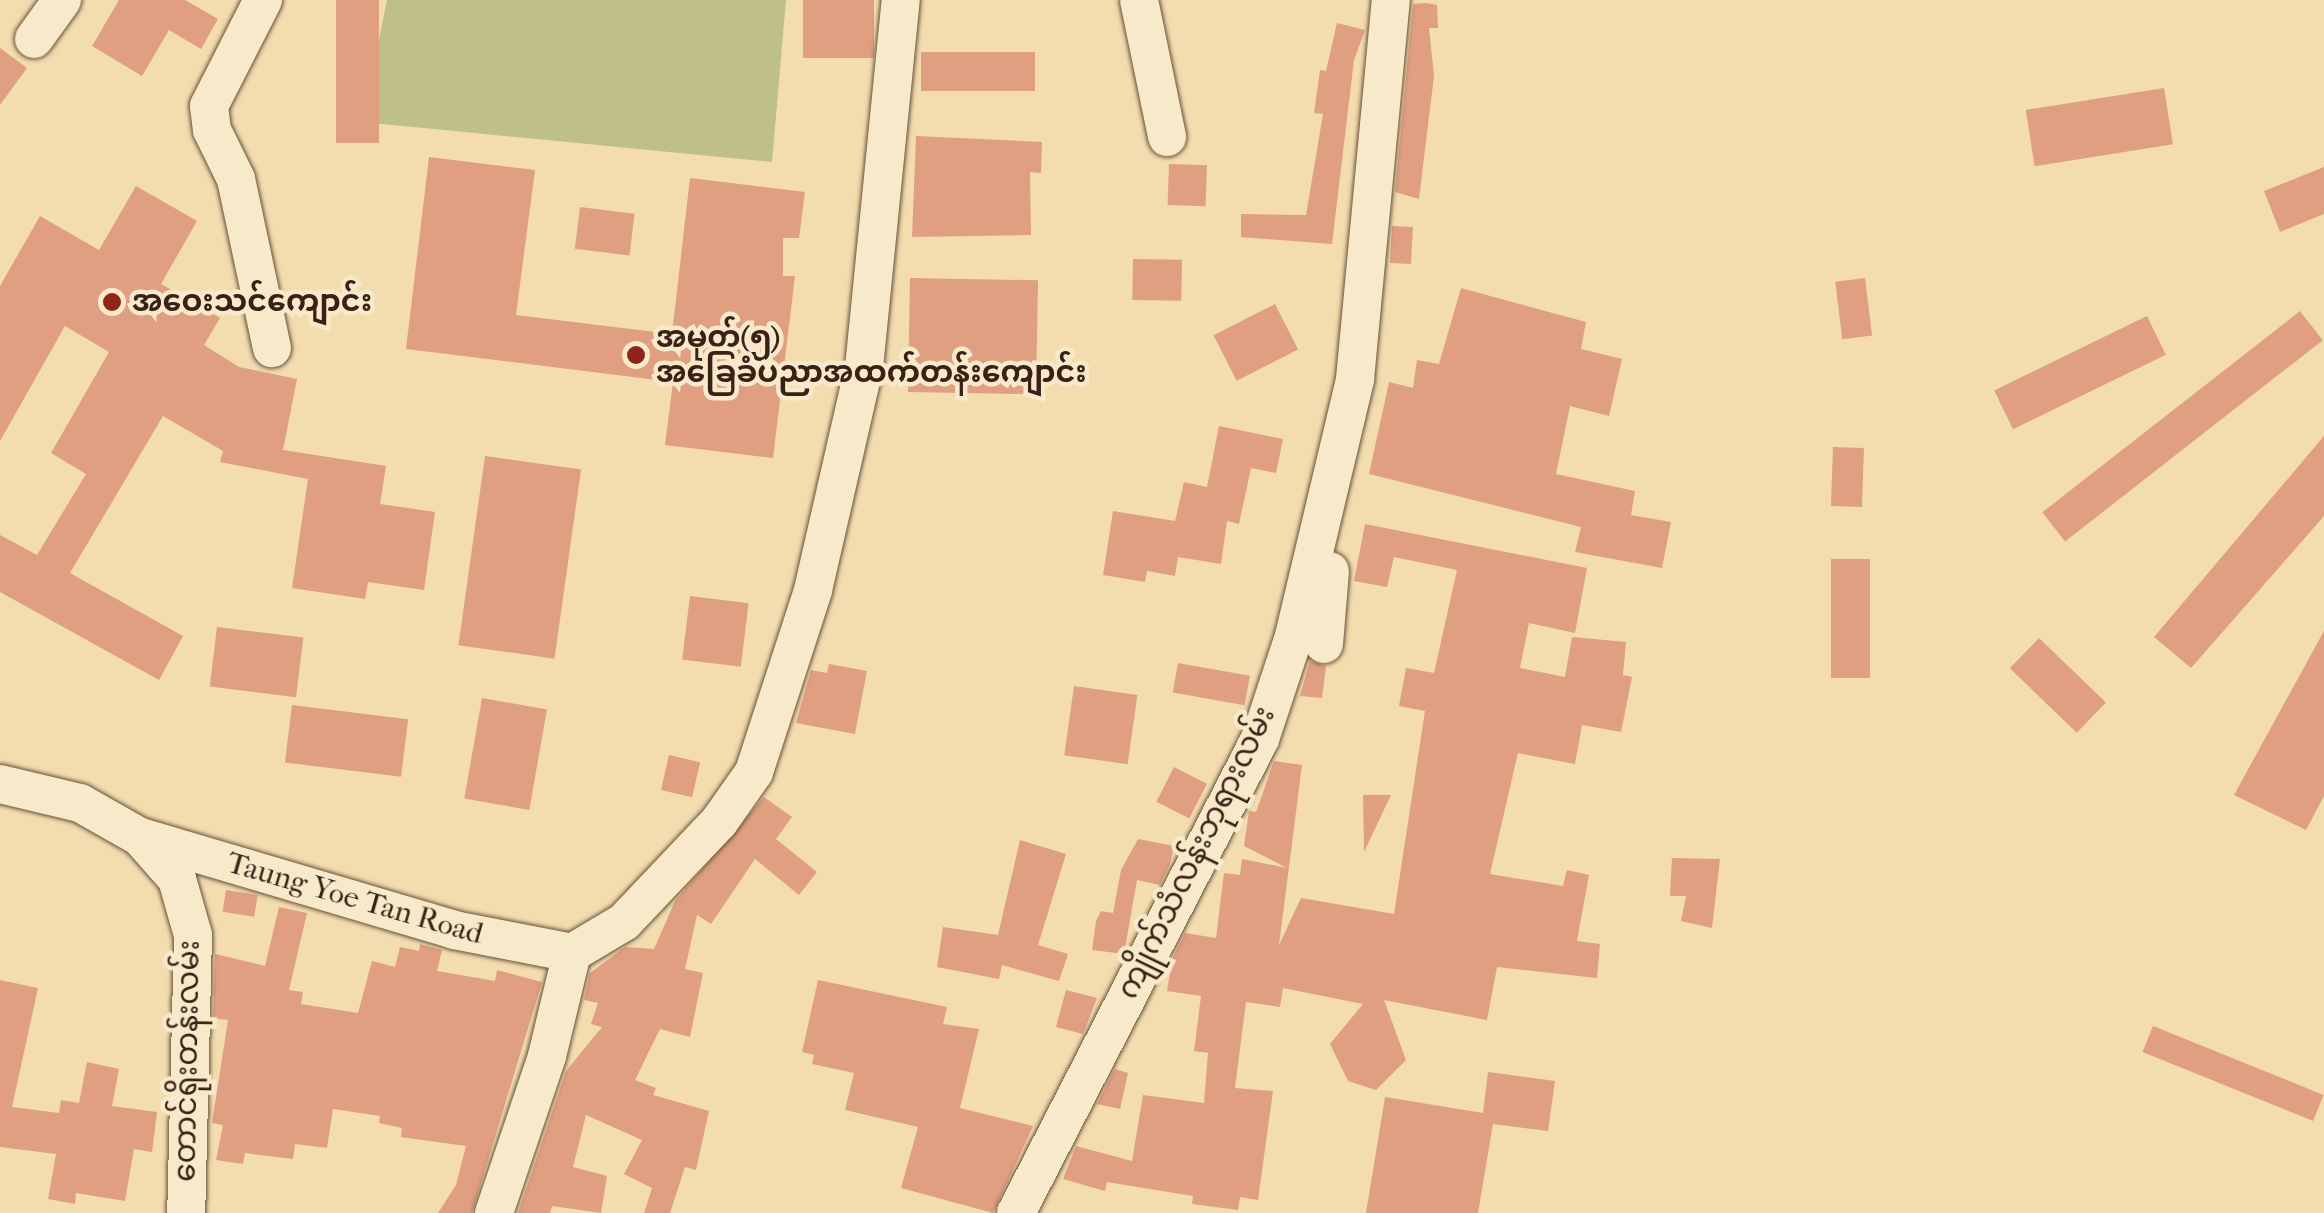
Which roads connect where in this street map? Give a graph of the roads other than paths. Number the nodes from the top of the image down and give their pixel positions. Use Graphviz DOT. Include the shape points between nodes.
graph roads {
  1 [pos="62,0"];
  2 [pos="263,0"];
  3 [pos="901,0"];
  4 [pos="1138,0"];
  5 [pos="1391,0"];
  6 [pos="34,39"];
  7 [pos="1167,136"];
  8 [pos="272,348"];
  9 [pos="1339,462"];
  10 [pos="1324,644"];
  11 [pos="0,784"];
  12 [pos="140,837"];
  13 [pos="572,953"];
  14 [pos="186,1213"];
  15 [pos="494,1213"];
  16 [pos="1016,1213"];
  1 -- 6 [label="street"];
  2 -- 8 [label="street" via="209,106 212,130 236,179"];
  3 -- 13 [label="street" via="864,368 813,590 754,772 719,822 624,922"];
  4 -- 7 [label="street"];
  5 -- 9 [label="street, ကျိုက်သံလန်းဘုရားလမ်း" via="1355,380"];
  9 -- 10 [label="street"];
  9 -- 16 [label="street, ကျိုက်သံလန်းဘုရားလမ်း" via="1260,739"];
  11 -- 12 [label="street, တောင်ရိုးတန်းလမ်း" via="80,803"];
  12 -- 13 [label="street, Taung Yoe Tan Road" via="454,930"];
  12 -- 14 [label="street, တောင်ရိုးတန်းလမ်း" via="177,879 193,935"];
  13 -- 15 [label="street" via="547,1056"];
}
